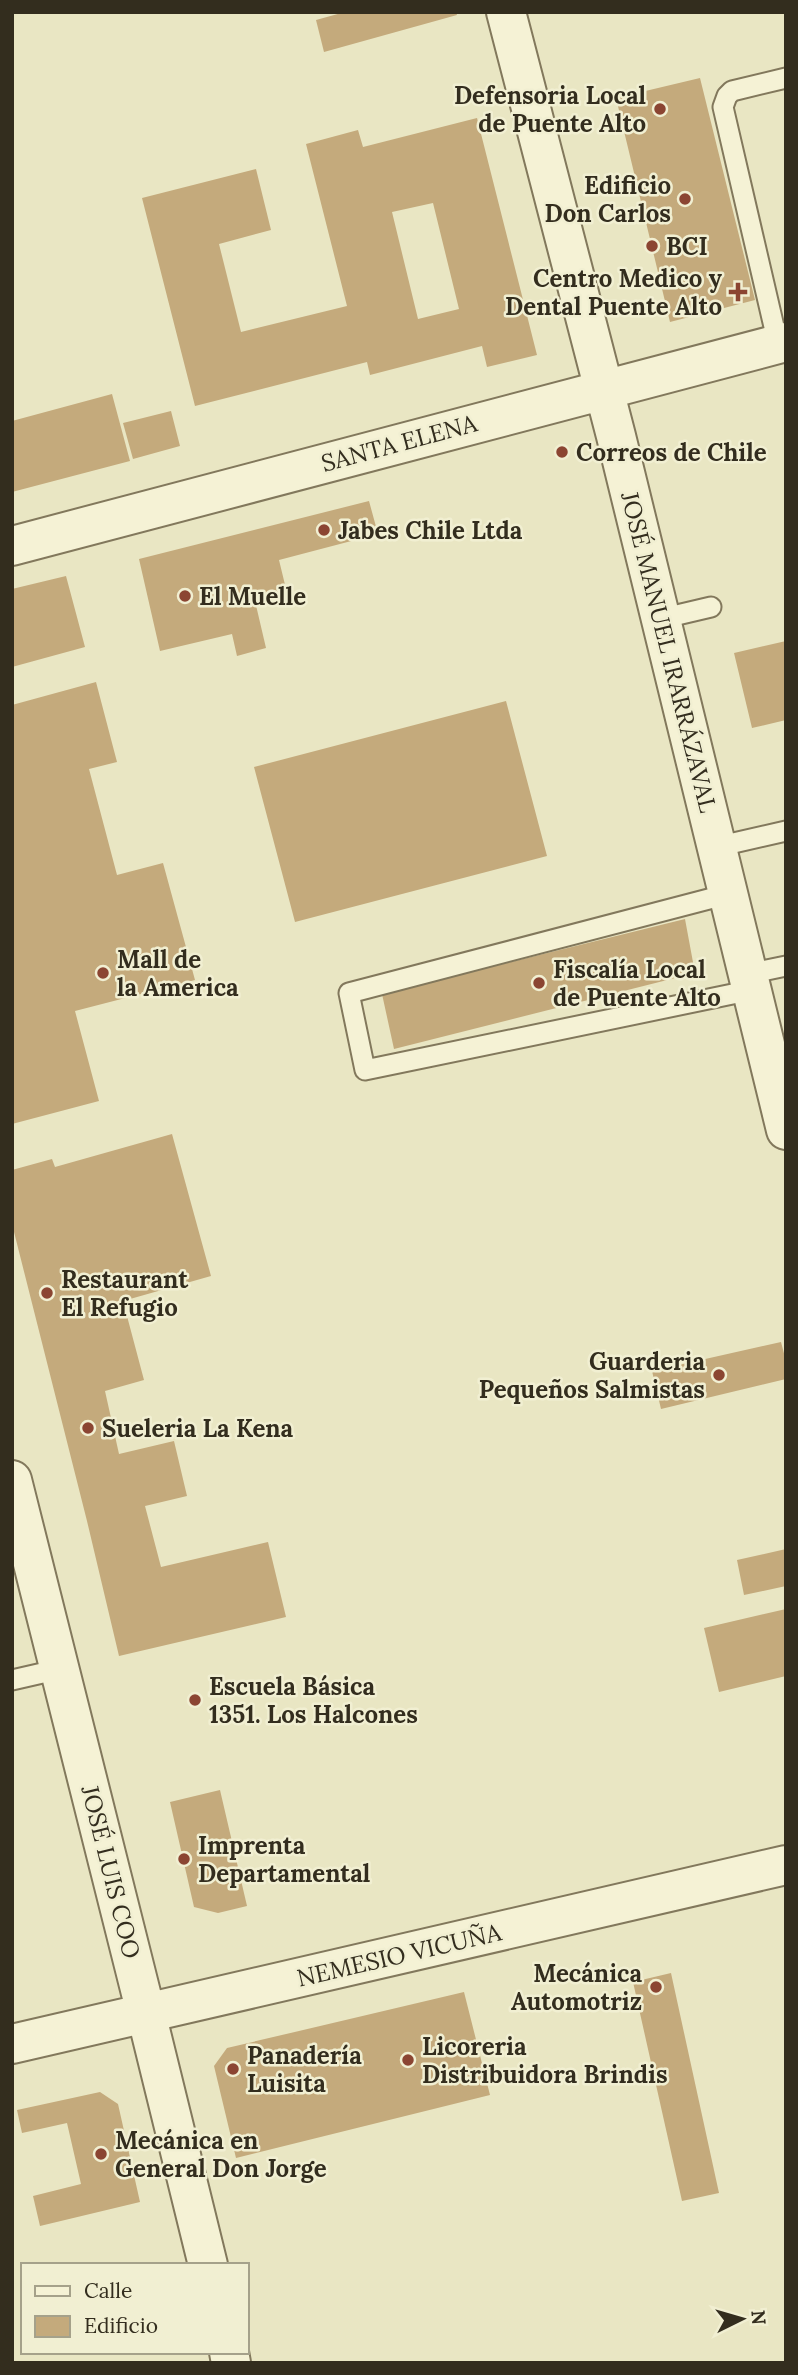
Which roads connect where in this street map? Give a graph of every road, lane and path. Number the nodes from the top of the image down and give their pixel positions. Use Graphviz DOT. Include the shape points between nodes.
graph roads {
  1 [pos="506,12"];
  2 [pos="786,78"];
  3 [pos="782,343"];
  4 [pos="604,389"];
  5 [pos="12,546"];
  6 [pos="710,607"];
  7 [pos="660,619"];
  8 [pos="786,831"];
  9 [pos="716,847"];
  10 [pos="728,894"];
  11 [pos="786,966"];
  12 [pos="750,982"];
  13 [pos="781,1091"];
  14 [pos="786,1130"];
  15 [pos="12,1480"];
  16 [pos="60,1669"];
  17 [pos="12,1680"];
  18 [pos="786,1865"];
  19 [pos="146,2013"];
  20 [pos="12,2043"];
  21 [pos="208,2263"];
  1 -- 4 [label="street, JOSÉ MANUEL IRARRÁZAVAL"];
  2 -- 3 [label="lane" via="732,91 723,107"];
  3 -- 4 [label="street, SANTA ELENA"];
  4 -- 5 [label="street, SANTA ELENA"];
  4 -- 7 [label="street, JOSÉ MANUEL IRARRÁZAVAL"];
  6 -- 7 [label="lane"];
  7 -- 9 [label="street, JOSÉ MANUEL IRARRÁZAVAL"];
  8 -- 9 [label="lane"];
  9 -- 10 [label="street, JOSÉ MANUEL IRARRÁZAVAL"];
  10 -- 12 [label="street, JOSÉ MANUEL IRARRÁZAVAL"];
  10 -- 12 [label="lane" via="349,993 365,1070"];
  11 -- 12 [label="lane"];
  12 -- 13 [label="street, JOSÉ MANUEL IRARRÁZAVAL"];
  13 -- 14 [label="street, JOSÉ MANUEL IRARRÁZAVAL"];
  15 -- 16 [label="street, JOSÉ LUIS COO"];
  16 -- 17 [label="lane"];
  16 -- 19 [label="street, JOSÉ LUIS COO"];
  18 -- 19 [label="street, NEMESIO VICUÑA"];
  19 -- 20 [label="street, NEMESIO VICUÑA"];
  19 -- 21 [label="street, JOSÉ LUIS COO"];
}
